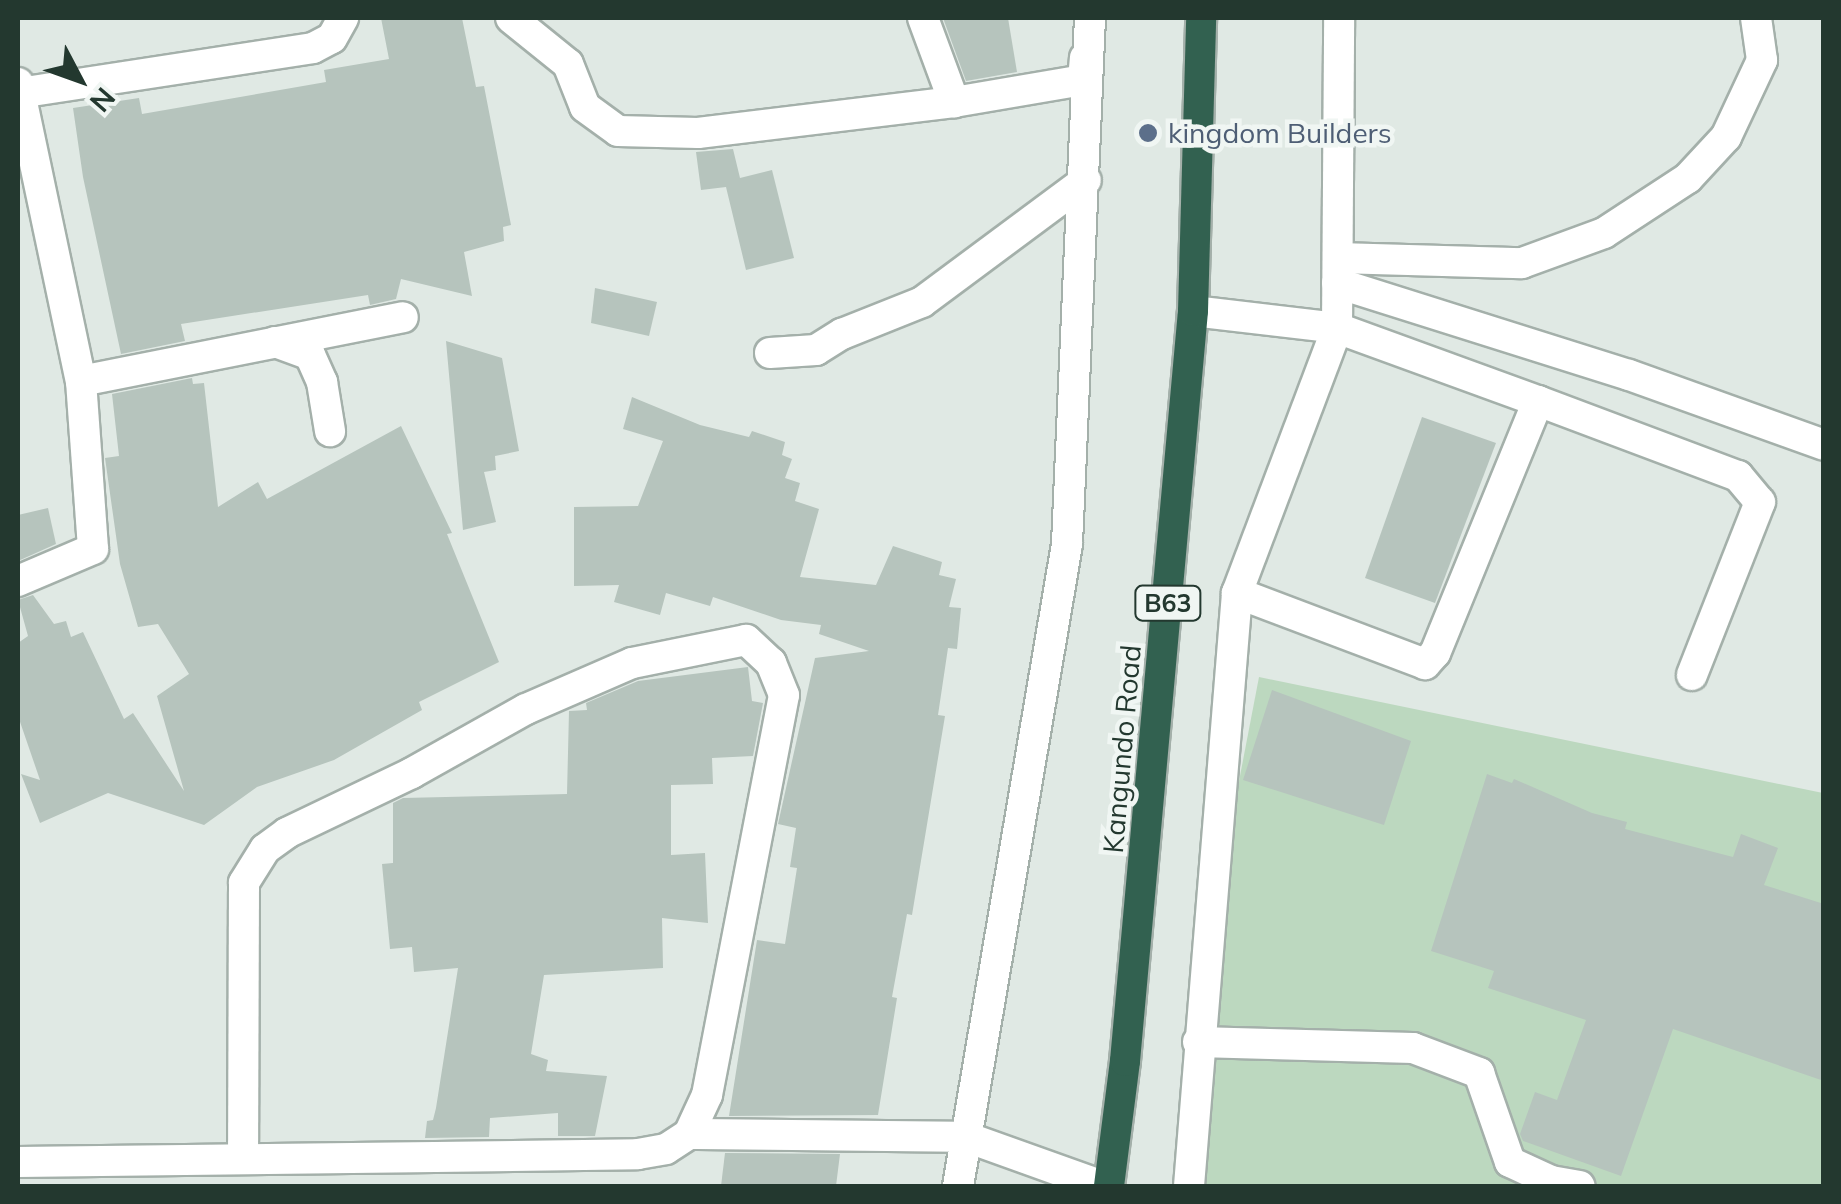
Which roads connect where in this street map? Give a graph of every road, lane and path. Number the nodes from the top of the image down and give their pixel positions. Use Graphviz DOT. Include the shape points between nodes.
graph roads {
  1 [pos="344,18"];
  2 [pos="511,18"];
  3 [pos="922,18"];
  4 [pos="1090,18"];
  5 [pos="1201,18"];
  6 [pos="1340,18"];
  7 [pos="1756,18"];
  8 [pos="18,88"];
  9 [pos="954,102"];
  10 [pos="1086,180"];
  11 [pos="1338,271"];
  12 [pos="1193,311"];
  13 [pos="403,317"];
  14 [pos="1338,328"];
  15 [pos="275,342"];
  16 [pos="770,353"];
  17 [pos="81,380"];
  18 [pos="1538,401"];
  19 [pos="330,431"];
  20 [pos="1824,445"];
  21 [pos="18,581"];
  22 [pos="1236,592"];
  23 [pos="1692,676"];
  24 [pos="1198,1042"];
  25 [pos="689,1134"];
  26 [pos="966,1136"];
  27 [pos="243,1159"];
  28 [pos="18,1162"];
  29 [pos="958,1186"];
  30 [pos="1106,1186"];
  31 [pos="1189,1186"];
  32 [pos="1580,1186"];
  1 -- 8 [label="street" via="332,38 313,48"];
  2 -- 9 [label="street" via="568,64 585,107 618,131 698,133"];
  3 -- 9 [label="street"];
  4 -- 9 [label="street" via="1083,80"];
  4 -- 10 [label="street"];
  5 -- 12 [label="highway, Kangundo Road / B63"];
  6 -- 11 [label="street"];
  7 -- 11 [label="street" via="1762,60 1726,137 1688,178 1604,234 1522,263"];
  8 -- 17 [label="street"];
  10 -- 16 [label="street" via="922,302 816,350"];
  10 -- 26 [label="street" via="1067,544"];
  11 -- 14 [label="street"];
  11 -- 20 [label="street"];
  12 -- 14 [label="street"];
  12 -- 30 [label="highway, Kangundo Road / B63" via="1127,1042"];
  13 -- 15 [label="street"];
  14 -- 18 [label="street"];
  14 -- 22 [label="street"];
  15 -- 17 [label="street"];
  15 -- 19 [label="street" via="310,355"];
  17 -- 21 [label="street" via="93,548"];
  18 -- 22 [label="street" via="1436,654 1425,664"];
  18 -- 23 [label="street" via="1738,476 1760,502"];
  22 -- 24 [label="street"];
  24 -- 31 [label="street"];
  24 -- 32 [label="street" via="1414,1048 1479,1074 1510,1162"];
  25 -- 26 [label="street"];
  25 -- 27 [label="street" via="638,1154"];
  25 -- 27 [label="street" via="707,1095 784,695 771,663 746,640 632,663 526,709 265,849 244,884"];
  26 -- 29 [label="street"];
  26 -- 30 [label="street"];
  27 -- 28 [label="street"];
}
